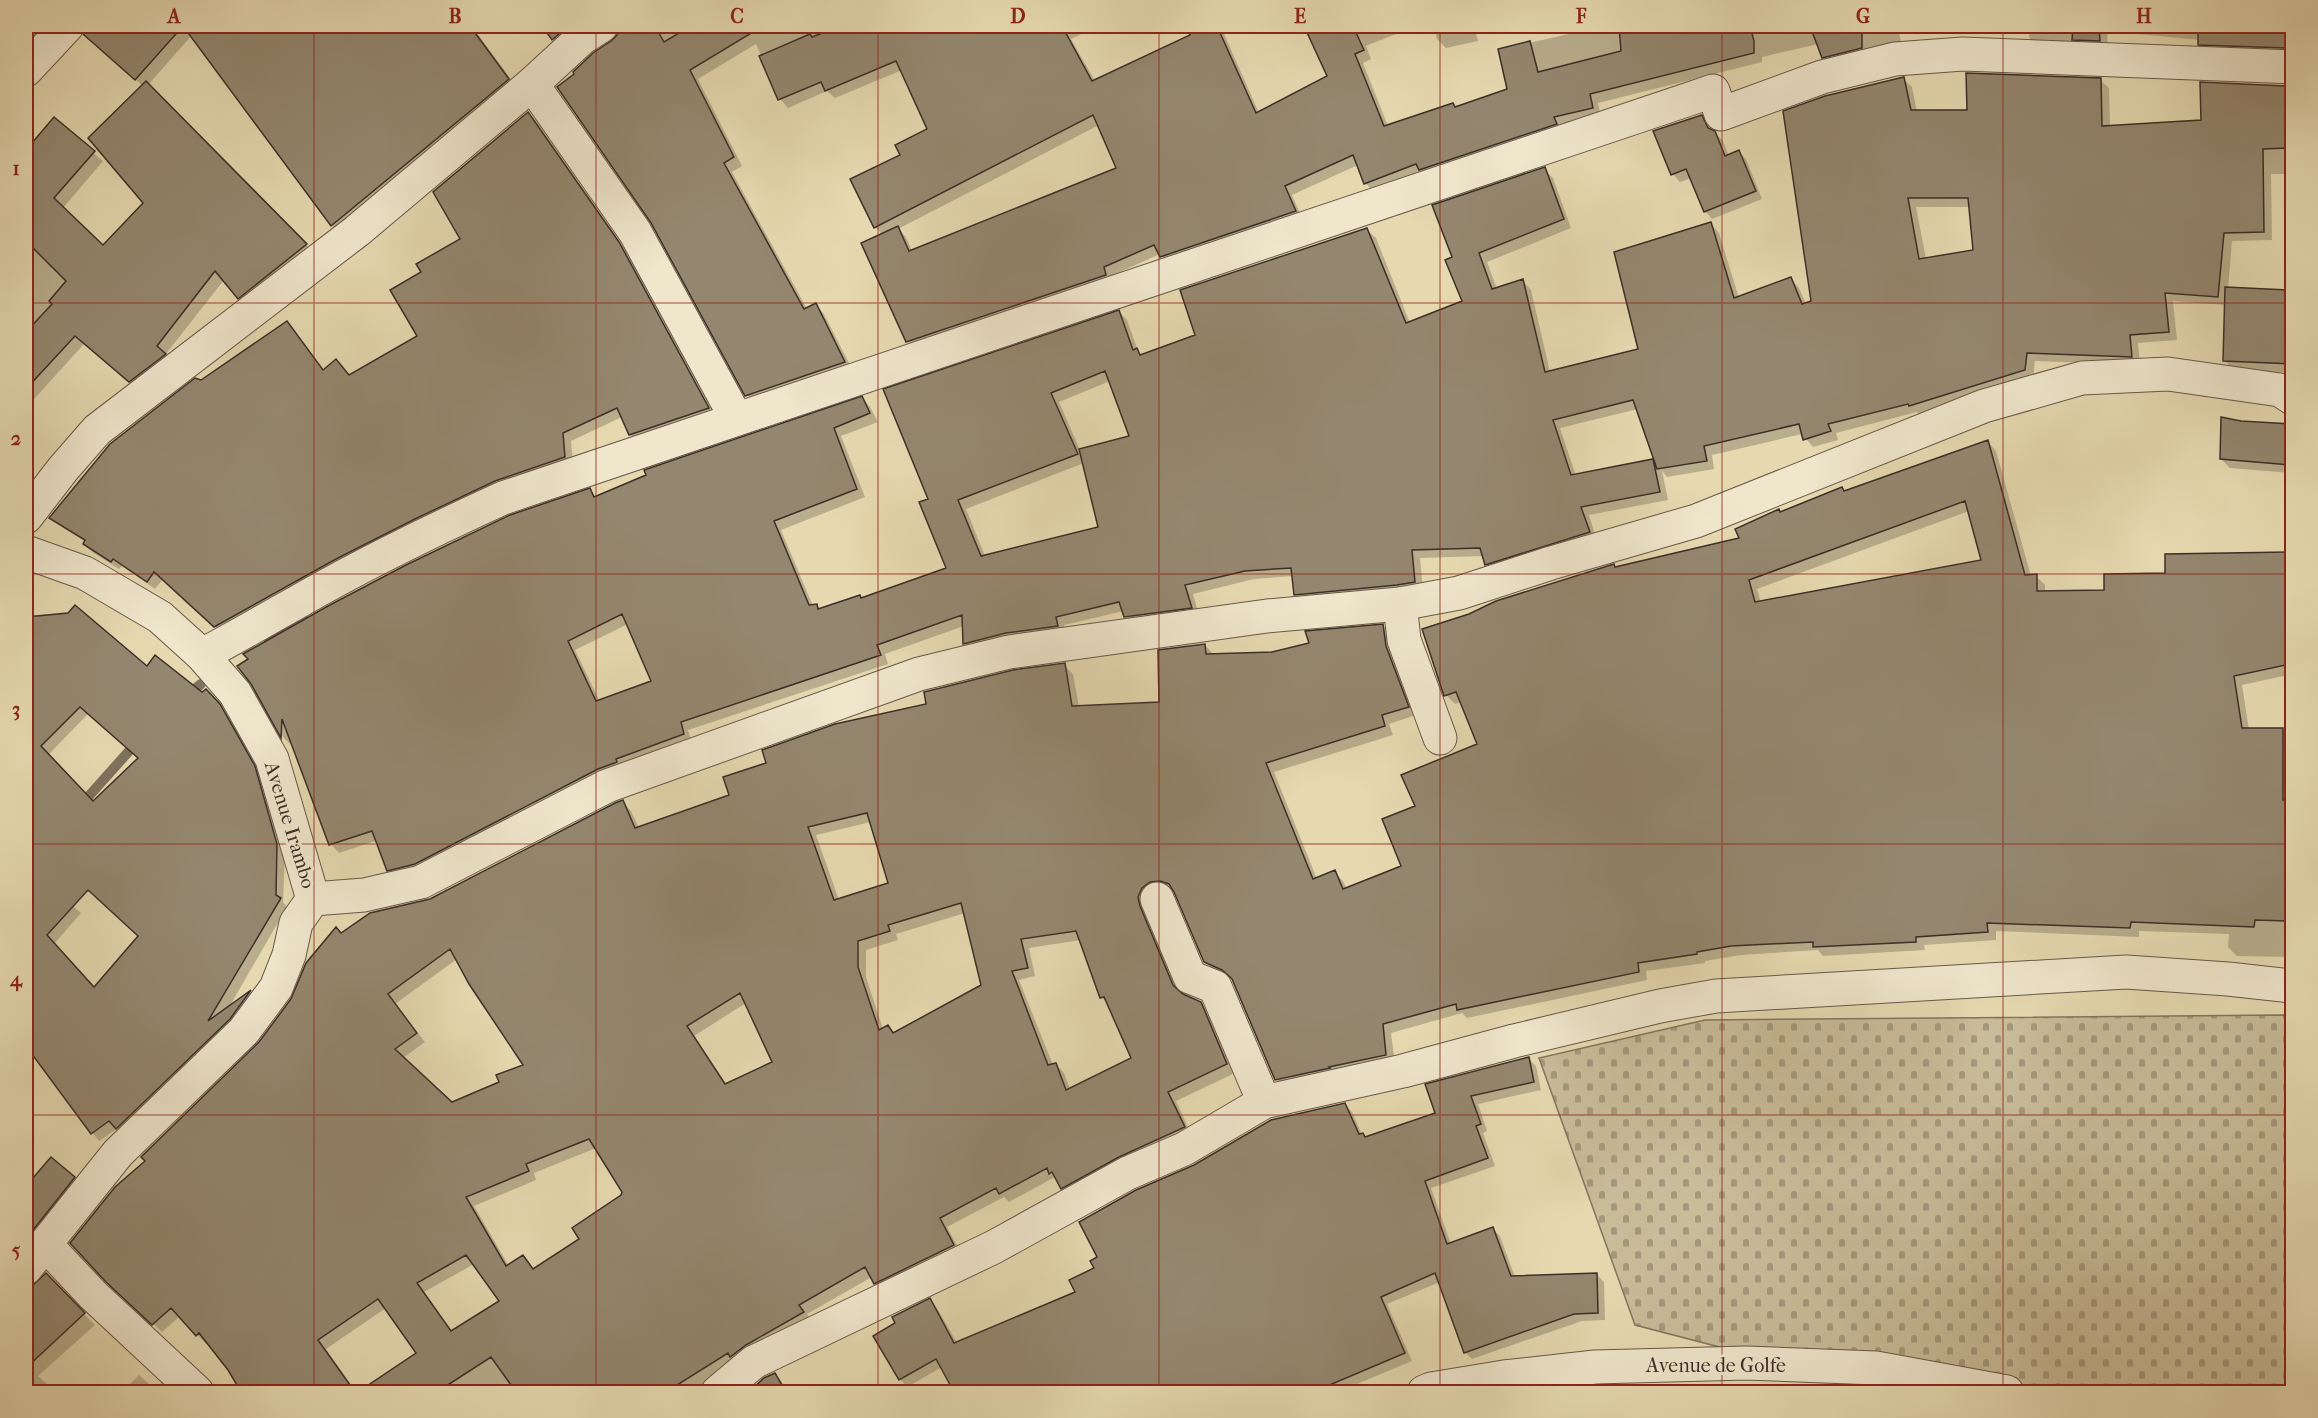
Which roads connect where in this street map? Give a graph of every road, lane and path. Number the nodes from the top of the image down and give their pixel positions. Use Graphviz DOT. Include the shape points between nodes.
graph roads {
  1 [pos="67,26"];
  2 [pos="601,26"];
  3 [pos="2292,67"];
  4 [pos="26,70"];
  5 [pos="532,84"];
  6 [pos="2292,398"];
  7 [pos="736,418"];
  8 [pos="26,518"];
  9 [pos="26,552"];
  10 [pos="1400,604"];
  11 [pos="202,655"];
  12 [pos="1440,738"];
  13 [pos="313,899"];
  14 [pos="1157,899"];
  15 [pos="2292,986"];
  16 [pos="1264,1102"];
  17 [pos="36,1256"];
  18 [pos="197,1392"];
  19 [pos="718,1392"];
  20 [pos="1424,1392"];
  21 [pos="2007,1392"];
  1 -- 4 [label="street"];
  2 -- 5 [label="street" via="582,38"];
  3 -- 7 [label="street" via="1963,54 1895,59 1822,77 1721,114 1713,91"];
  5 -- 7 [label="street" via="635,232"];
  5 -- 8 [label="street" via="357,231 97,430"];
  6 -- 10 [label="street" via="2280,390 2168,375 2082,378 1984,406 1696,521 1459,593"];
  7 -- 11 [label="street" via="503,498 294,603"];
  9 -- 11 [label="street, Avenue Irambo" via="85,573 150,611"];
  10 -- 12 [label="street" via="1404,640"];
  10 -- 13 [label="street" via="1268,615 1009,652 919,674 607,786 421,882 364,895"];
  11 -- 13 [label="street, Avenue Irambo" via="235,693 272,759"];
  13 -- 17 [label="street" via="296,923 276,988 244,1031 118,1153"];
  14 -- 16 [label="street" via="1190,977 1215,987"];
  15 -- 16 [label="street" via="2126,972 1716,996 1660,1006"];
  16 -- 19 [label="street" via="1184,1149 1128,1173 994,1247 754,1362"];
  17 -- 18 [label="street" via="93,1295"];
  20 -- 21 [label="street, Avenue de Golfe" via="1504,1377 1595,1367 1746,1363 1876,1368"];
}
